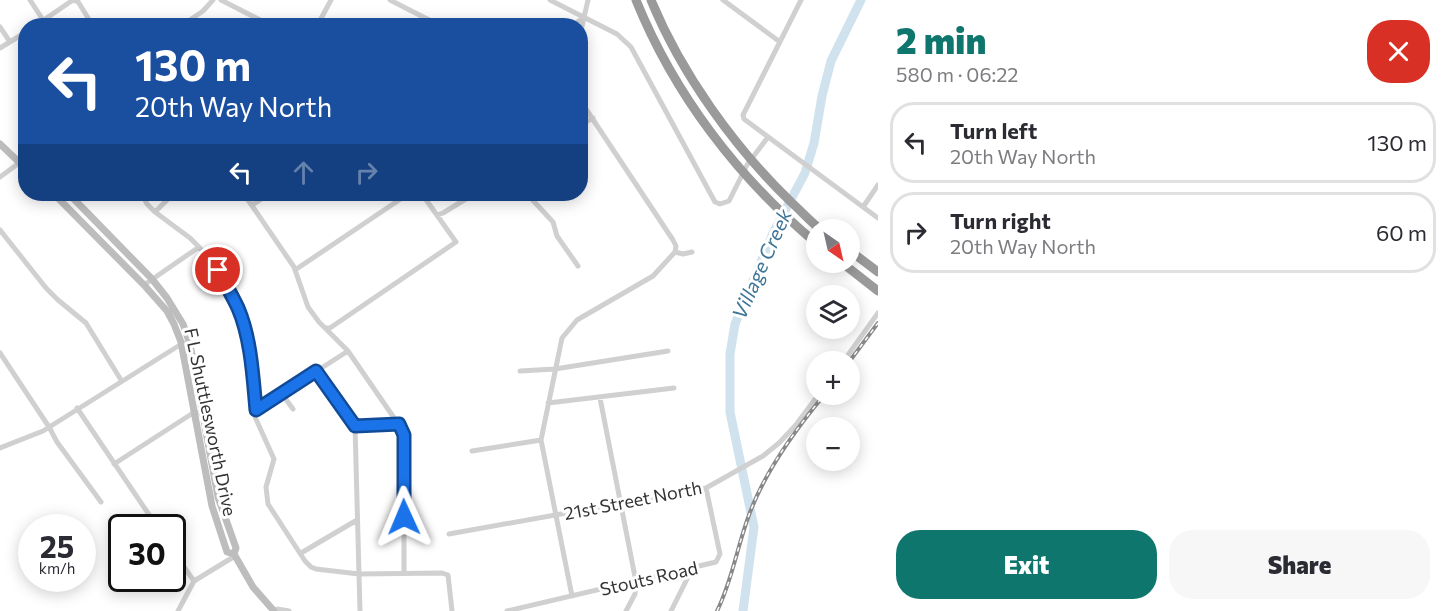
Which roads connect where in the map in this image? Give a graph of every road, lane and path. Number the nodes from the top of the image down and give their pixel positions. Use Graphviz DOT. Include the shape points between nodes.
graph roads {
  1 [pos="30,0"];
  2 [pos="213,0"];
  3 [pos="221,0"];
  4 [pos="332,0"];
  5 [pos="390,0"];
  6 [pos="550,0"];
  7 [pos="588,0"];
  8 [pos="636,0"];
  9 [pos="651,0"];
  10 [pos="723,0"];
  11 [pos="801,0"];
  12 [pos="78,1"];
  13 [pos="584,17"];
  14 [pos="42,18"];
  15 [pos="46,18"];
  16 [pos="88,18"];
  17 [pos="193,18"];
  18 [pos="257,18"];
  19 [pos="322,18"];
  20 [pos="425,18"];
  21 [pos="588,19"];
  22 [pos="0,27"];
  23 [pos="18,37"];
  24 [pos="10,42"];
  25 [pos="780,42"];
  26 [pos="0,48"];
  27 [pos="588,111"];
  28 [pos="593,118"];
  29 [pos="588,121"];
  30 [pos="768,137"];
  31 [pos="0,144"];
  32 [pos="18,160"];
  33 [pos="18,166"];
  34 [pos="0,177"];
  35 [pos="878,185"];
  36 [pos="61,201"];
  37 [pos="76,201"];
  38 [pos="146,201"];
  39 [pos="166,201"];
  40 [pos="249,201"];
  41 [pos="258,201"];
  42 [pos="398,201"];
  43 [pos="427,201"];
  44 [pos="463,201"];
  45 [pos="533,201"];
  46 [pos="252,205"];
  47 [pos="863,207"];
  48 [pos="155,212"];
  49 [pos="437,215"];
  50 [pos="878,218"];
  51 [pos="809,219"];
  52 [pos="0,230"];
  53 [pos="806,234"];
  54 [pos="199,247"];
  55 [pos="675,252"];
  56 [pos="692,252"];
  57 [pos="860,258"];
  58 [pos="578,266"];
  59 [pos="295,270"];
  60 [pos="878,272"];
  61 [pos="856,273"];
  62 [pos="152,279"];
  63 [pos="144,285"];
  64 [pos="878,291"];
  65 [pos="878,313"];
  66 [pos="325,328"];
  67 [pos="189,340"];
  68 [pos="181,343"];
  69 [pos="348,351"];
  70 [pos="669,351"];
  71 [pos="851,351"];
  72 [pos="0,353"];
  73 [pos="555,369"];
  74 [pos="316,371"];
  75 [pos="520,371"];
  76 [pos="121,380"];
  77 [pos="674,388"];
  78 [pos="282,394"];
  79 [pos="600,398"];
  80 [pos="549,403"];
  81 [pos="811,405"];
  82 [pos="77,408"];
  83 [pos="256,410"];
  84 [pos="293,410"];
  85 [pos="202,412"];
  86 [pos="194,413"];
  87 [pos="399,424"];
  88 [pos="355,426"];
  89 [pos="49,427"];
  90 [pos="541,440"];
  91 [pos="0,448"];
  92 [pos="472,451"];
  93 [pos="114,464"];
  94 [pos="706,488"];
  95 [pos="101,502"];
  96 [pos="620,503"];
  97 [pos="148,514"];
  98 [pos="555,515"];
  99 [pos="357,520"];
  100 [pos="449,534"];
  101 [pos="301,553"];
  102 [pos="234,555"];
  103 [pos="692,569"];
  104 [pos="186,570"];
  105 [pos="404,573"];
  106 [pos="358,574"];
  107 [pos="194,581"];
  108 [pos="636,582"];
  109 [pos="572,596"];
  110 [pos="536,608"];
  111 [pos="178,611"];
  112 [pos="274,611"];
  113 [pos="289,611"];
  114 [pos="360,611"];
  115 [pos="452,611"];
  116 [pos="507,611"];
  117 [pos="626,611"];
  118 [pos="671,611"];
  1 -- 14 [label="street"];
  2 -- 17 [label="street"];
  3 -- 18 [label="street"];
  4 -- 19 [label="street"];
  5 -- 20 [label="street"];
  6 -- 13 [label="street"];
  7 -- 13 [label="street"];
  8 -- 53 [label="highway" via="661,54 710,132 758,189"];
  9 -- 51 [label="highway" via="670,42 707,102 754,164"];
  10 -- 25 [label="street"];
  11 -- 25 [label="street"];
  12 -- 15 [label="street" via="73,0"];
  12 -- 16 [label="street"];
  21 -- 30 [label="street" via="631,46 715,202 729,201 747,165"];
  22 -- 24 [label="street"];
  23 -- 24 [label="street"];
  24 -- 26 [label="street"];
  25 -- 30 [label="street" via="743,115"];
  27 -- 28 [label="street"];
  28 -- 29 [label="street"];
  28 -- 55 [label="street" via="673,240"];
  30 -- 47 [label="street"];
  31 -- 32 [label="main road"];
  33 -- 34 [label="street"];
  35 -- 47 [label="street"];
  36 -- 63 [label="main road, F L Shuttlesworth Drive"];
  37 -- 62 [label="main road, F L Shuttlesworth Drive"];
  38 -- 48 [label="street"];
  39 -- 48 [label="street"];
  40 -- 46 [label="street"];
  41 -- 46 [label="street"];
  42 -- 59 [label="street"];
  43 -- 49 [label="street"];
  44 -- 49 [label="street"];
  45 -- 58 [label="street" via="553,222 556,236"];
  46 -- 59 [label="street"];
  47 -- 50 [label="street"];
  48 -- 54 [label="street"];
  49 -- 66 [label="street" via="456,242"];
  52 -- 76 [label="street" via="46,288 86,323"];
  54 -- 62 [label="street"];
  54 -- 83 [label="street" via="218,270 244,326"];
  55 -- 56 [label="street"];
  55 -- 73 [label="street" via="653,276 578,320 564,334"];
  57 -- 60 [label="highway"];
  59 -- 66 [label="street" via="308,307"];
  61 -- 64 [label="highway"];
  62 -- 63 [label="street"];
  62 -- 67 [label="main road, F L Shuttlesworth Drive" via="174,306"];
  63 -- 68 [label="main road, F L Shuttlesworth Drive" via="168,310"];
  65 -- 71 [label="street"];
  66 -- 69 [label="street"];
  67 -- 68 [label="street"];
  67 -- 85 [label="main road, F L Shuttlesworth Drive"];
  68 -- 76 [label="street"];
  68 -- 86 [label="main road, F L Shuttlesworth Drive"];
  69 -- 74 [label="street"];
  69 -- 87 [label="street"];
  70 -- 73 [label="street"];
  72 -- 89 [label="street"];
  73 -- 75 [label="street"];
  73 -- 80 [label="street"];
  74 -- 78 [label="street"];
  74 -- 88 [label="street"];
  76 -- 82 [label="street"];
  77 -- 79 [label="street"];
  78 -- 83 [label="street"];
  78 -- 84 [label="street"];
  79 -- 80 [label="street"];
  79 -- 96 [label="street"];
  80 -- 90 [label="street"];
  81 -- 94 [label="street, 21st Street North" via="779,443"];
  82 -- 89 [label="street"];
  82 -- 93 [label="street"];
  83 -- 101 [label="street" via="255,417 274,459 266,487 268,504"];
  85 -- 86 [label="street"];
  85 -- 102 [label="main road, F L Shuttlesworth Drive" via="218,497 236,548"];
  86 -- 93 [label="street"];
  86 -- 102 [label="main road, F L Shuttlesworth Drive" via="215,521 227,552"];
  87 -- 88 [label="street"];
  87 -- 105 [label="street" via="404,435"];
  88 -- 99 [label="street"];
  89 -- 91 [label="street"];
  89 -- 95 [label="street"];
  90 -- 92 [label="street"];
  90 -- 98 [label="street"];
  93 -- 97 [label="street"];
  94 -- 96 [label="street, 21st Street North"];
  94 -- 103 [label="street, Stouts Road" via="720,556 714,563"];
  96 -- 98 [label="street, 21st Street North"];
  96 -- 108 [label="street"];
  98 -- 100 [label="street, 21st Street North"];
  98 -- 109 [label="street"];
  99 -- 101 [label="street"];
  99 -- 106 [label="street"];
  101 -- 106 [label="street" via="316,569"];
  102 -- 107 [label="street"];
  102 -- 112 [label="main road, F L Shuttlesworth Drive" via="253,587"];
  103 -- 108 [label="street, Stouts Road"];
  103 -- 118 [label="street"];
  104 -- 107 [label="street"];
  105 -- 106 [label="street"];
  105 -- 115 [label="street" via="448,574"];
  106 -- 114 [label="street"];
  107 -- 111 [label="street"];
  108 -- 109 [label="street, Stouts Road"];
  108 -- 117 [label="street"];
  109 -- 110 [label="street, Stouts Road"];
  110 -- 116 [label="street, Stouts Road"];
  112 -- 113 [label="street"];
}
